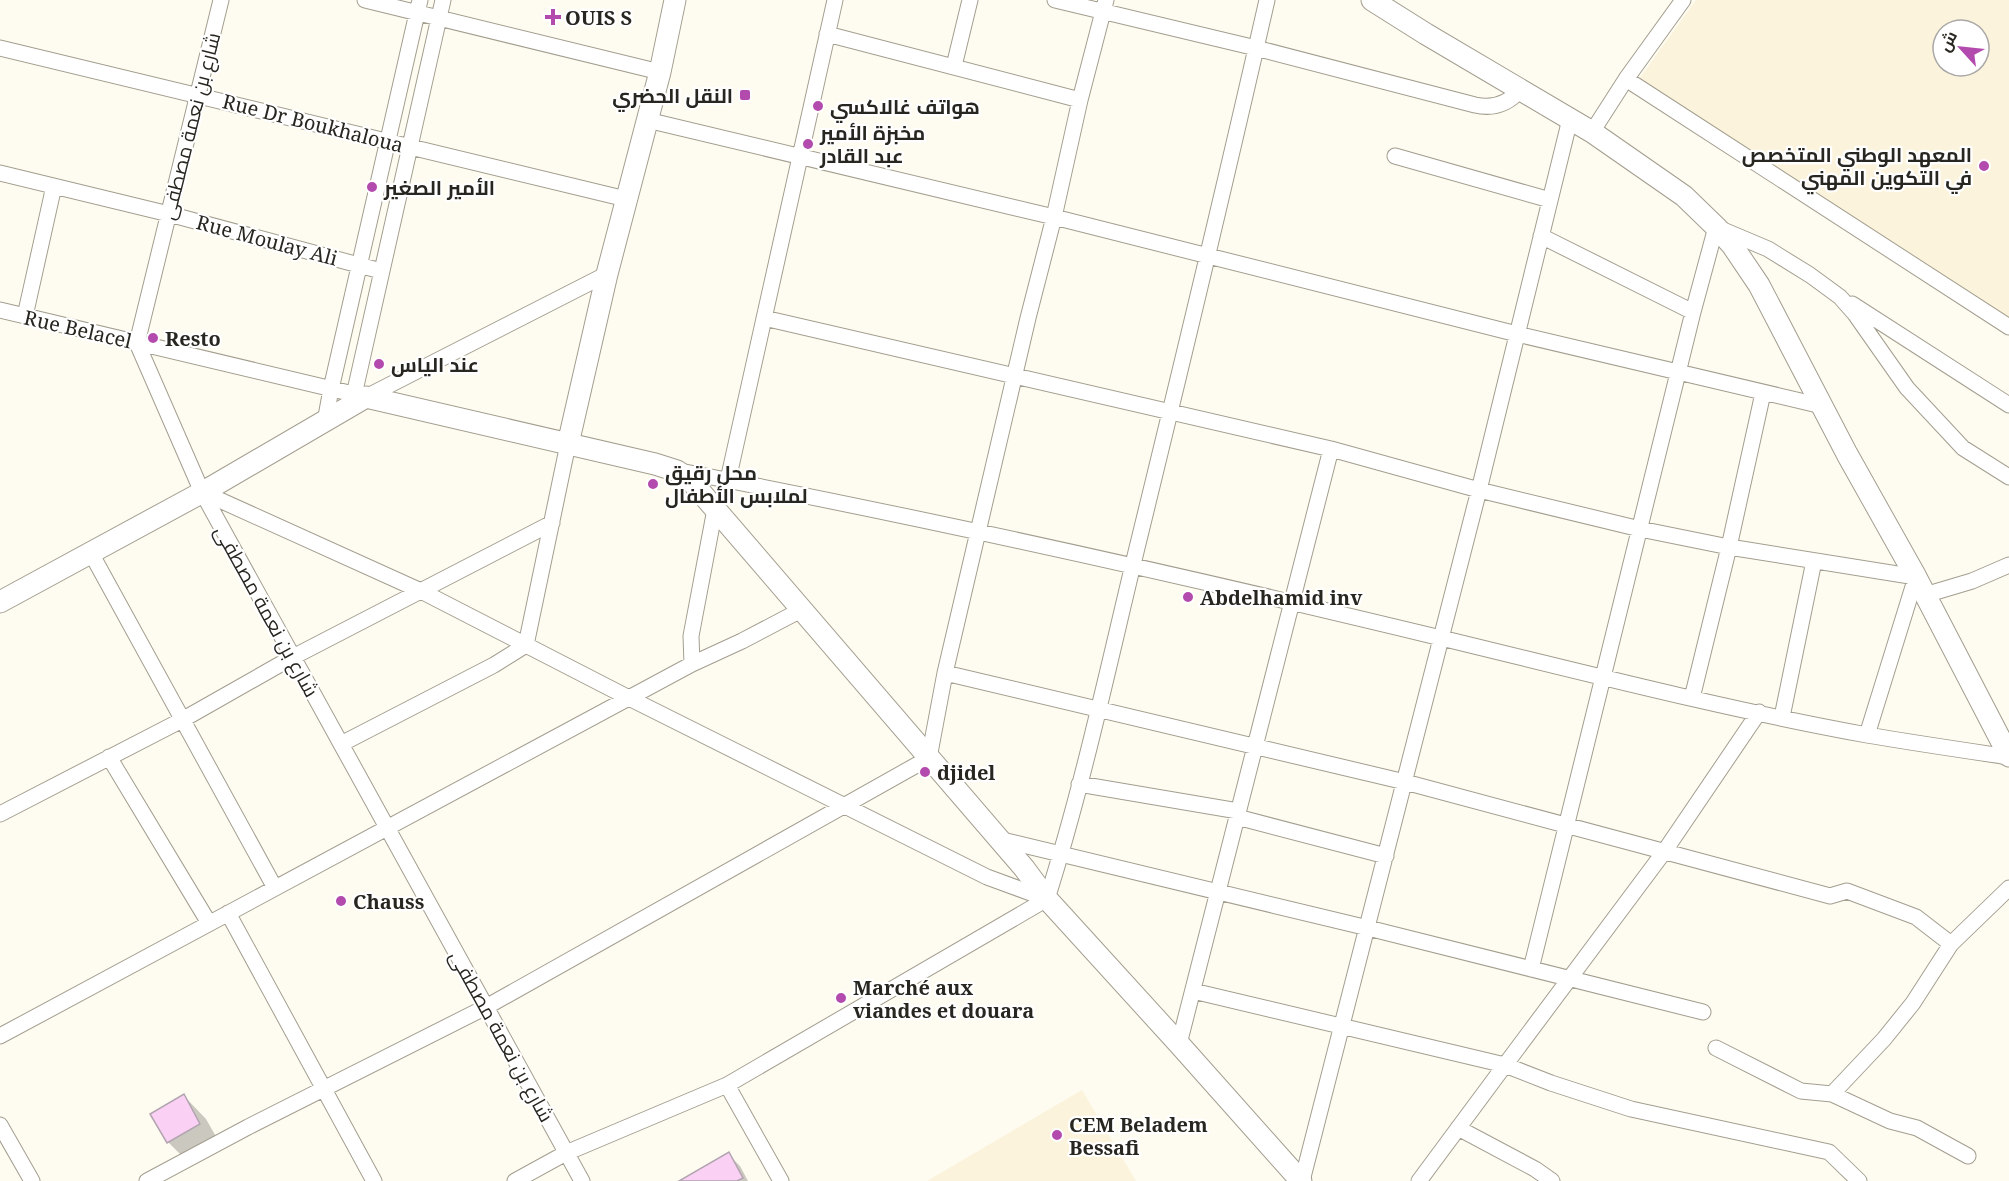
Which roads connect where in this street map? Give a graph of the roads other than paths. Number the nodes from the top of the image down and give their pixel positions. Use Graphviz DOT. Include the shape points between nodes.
graph roads {
  1 [pos="221,0"];
  2 [pos="365,0"];
  3 [pos="443,0"];
  4 [pos="675,0"];
  5 [pos="835,0"];
  6 [pos="970,0"];
  7 [pos="1055,0"];
  8 [pos="1267,0"];
  9 [pos="1372,0"];
  10 [pos="1683,0"];
  11 [pos="418,6"];
  12 [pos="1105,6"];
  13 [pos="438,18"];
  14 [pos="827,34"];
  15 [pos="0,48"];
  16 [pos="1256,48"];
  17 [pos="954,66"];
  18 [pos="660,72"];
  19 [pos="1626,79"];
  20 [pos="1520,90"];
  21 [pos="198,96"];
  22 [pos="1080,100"];
  23 [pos="1570,119"];
  24 [pos="647,120"];
  25 [pos="1592,132"];
  26 [pos="387,141"];
  27 [pos="409,146"];
  28 [pos="1395,156"];
  29 [pos="800,157"];
  30 [pos="0,173"];
  31 [pos="54,186"];
  32 [pos="626,199"];
  33 [pos="1550,200"];
  34 [pos="168,214"];
  35 [pos="1054,217"];
  36 [pos="1716,227"];
  37 [pos="1541,236"];
  38 [pos="1208,256"];
  39 [pos="359,265"];
  40 [pos="381,271"];
  41 [pos="607,274"];
  42 [pos="1840,297"];
  43 [pos="0,310"];
  44 [pos="1693,312"];
  45 [pos="25,316"];
  46 [pos="764,318"];
  47 [pos="2009,327"];
  48 [pos="1517,334"];
  49 [pos="137,343"];
  50 [pos="1678,373"];
  51 [pos="1015,375"];
  52 [pos="331,389"];
  53 [pos="1763,393"];
  54 [pos="360,396"];
  55 [pos="2009,405"];
  56 [pos="1822,406"];
  57 [pos="1170,413"];
  58 [pos="326,422"];
  59 [pos="568,444"];
  60 [pos="1331,449"];
  61 [pos="677,471"];
  62 [pos="2009,477"];
  63 [pos="728,480"];
  64 [pos="1479,490"];
  65 [pos="202,492"];
  66 [pos="715,509"];
  67 [pos="552,523"];
  68 [pos="1640,529"];
  69 [pos="978,533"];
  70 [pos="1729,547"];
  71 [pos="91,553"];
  72 [pos="1814,561"];
  73 [pos="2009,565"];
  74 [pos="1133,567"];
  75 [pos="1921,586"];
  76 [pos="421,591"];
  77 [pos="0,602"];
  78 [pos="1292,603"];
  79 [pos="801,609"];
  80 [pos="1441,638"];
  81 [pos="526,645"];
  82 [pos="293,657"];
  83 [pos="692,664"];
  84 [pos="945,674"];
  85 [pos="1603,679"];
  86 [pos="629,698"];
  87 [pos="1692,698"];
  88 [pos="1098,710"];
  89 [pos="1759,712"];
  90 [pos="1782,717"];
  91 [pos="182,720"];
  92 [pos="1867,735"];
  93 [pos="341,744"];
  94 [pos="1255,747"];
  95 [pos="2009,756"];
  96 [pos="109,758"];
  97 [pos="929,758"];
  98 [pos="1405,782"];
  99 [pos="1079,784"];
  100 [pos="844,806"];
  101 [pos="0,814"];
  102 [pos="1238,814"];
  103 [pos="1567,826"];
  104 [pos="388,829"];
  105 [pos="999,838"];
  106 [pos="1664,852"];
  107 [pos="1062,854"];
  108 [pos="1386,856"];
  109 [pos="274,888"];
  110 [pos="2009,888"];
  111 [pos="1218,892"];
  112 [pos="1047,899"];
  113 [pos="228,913"];
  114 [pos="209,923"];
  115 [pos="1368,928"];
  116 [pos="1951,944"];
  117 [pos="1531,969"];
  118 [pos="1570,978"];
  119 [pos="1192,991"];
  120 [pos="486,1007"];
  121 [pos="1703,1012"];
  122 [pos="1343,1027"];
  123 [pos="0,1036"];
  124 [pos="1179,1044"];
  125 [pos="1716,1048"];
  126 [pos="1505,1065"];
  127 [pos="727,1085"];
  128 [pos="324,1089"];
  129 [pos="1832,1094"];
  130 [pos="0,1125"];
  131 [pos="1458,1128"];
  132 [pos="566,1152"];
  133 [pos="1968,1155"];
  134 [pos="32,1181"];
  135 [pos="147,1181"];
  136 [pos="374,1181"];
  137 [pos="514,1181"];
  138 [pos="582,1181"];
  139 [pos="781,1181"];
  140 [pos="1302,1181"];
  141 [pos="1419,1181"];
  142 [pos="1552,1181"];
  143 [pos="1858,1181"];
  1 -- 21 [label="street, شارع بن نعمة مصطفى"];
  2 -- 11 [label="street"];
  3 -- 13 [label="street"];
  4 -- 18 [label="main road"];
  5 -- 14 [label="street"];
  6 -- 17 [label="street"];
  7 -- 12 [label="street"];
  8 -- 16 [label="street"];
  9 -- 20 [label="main road"];
  10 -- 19 [label="street"];
  11 -- 13 [label="street"];
  11 -- 26 [label="street"];
  12 -- 16 [label="street"];
  12 -- 22 [label="street"];
  13 -- 18 [label="street"];
  13 -- 27 [label="street"];
  14 -- 17 [label="street"];
  14 -- 29 [label="street"];
  15 -- 21 [label="street, Rue Dr Boukhaloua"];
  16 -- 20 [label="street" via="1485,107 1505,103"];
  16 -- 38 [label="street"];
  17 -- 22 [label="street"];
  18 -- 24 [label="main road"];
  19 -- 25 [label="street"];
  19 -- 47 [label="street"];
  20 -- 23 [label="main road"];
  21 -- 26 [label="street, Rue Dr Boukhaloua"];
  21 -- 34 [label="street, شارع بن نعمة مصطفى"];
  22 -- 35 [label="street"];
  23 -- 25 [label="main road"];
  23 -- 33 [label="street"];
  24 -- 29 [label="street"];
  24 -- 32 [label="main road"];
  25 -- 36 [label="main road" via="1684,196"];
  26 -- 27 [label="street, Rue Dr Boukhaloua"];
  26 -- 39 [label="street"];
  27 -- 32 [label="street, Rue Dr Boukhaloua"];
  27 -- 40 [label="street"];
  28 -- 33 [label="street"];
  29 -- 35 [label="street"];
  29 -- 46 [label="street"];
  30 -- 31 [label="street, Rue Moulay Ali"];
  31 -- 34 [label="street, Rue Moulay Ali"];
  31 -- 45 [label="street"];
  32 -- 41 [label="main road"];
  33 -- 37 [label="street"];
  34 -- 39 [label="street, Rue Moulay Ali"];
  34 -- 49 [label="street, شارع بن نعمة مصطفى"];
  35 -- 38 [label="street"];
  35 -- 51 [label="street"];
  36 -- 42 [label="street" via="1768,249"];
  36 -- 44 [label="street"];
  36 -- 56 [label="main road" via="1746,264"];
  37 -- 44 [label="street"];
  37 -- 48 [label="street"];
  38 -- 48 [label="street"];
  38 -- 57 [label="street"];
  39 -- 40 [label="street, Rue Moulay Ali"];
  39 -- 52 [label="street"];
  40 -- 54 [label="street"];
  41 -- 54 [label="street"];
  41 -- 59 [label="main road"];
  42 -- 55 [label="street"];
  42 -- 62 [label="street" via="1915,396 1963,448"];
  43 -- 45 [label="street, Rue Belacel"];
  44 -- 50 [label="street"];
  45 -- 49 [label="street, Rue Belacel"];
  46 -- 51 [label="street"];
  46 -- 63 [label="street"];
  48 -- 50 [label="street"];
  48 -- 64 [label="street"];
  49 -- 52 [label="street, Rue Belacel"];
  49 -- 65 [label="street, شارع بن نعمة مصطفى"];
  50 -- 53 [label="street"];
  50 -- 68 [label="street"];
  51 -- 57 [label="street"];
  51 -- 69 [label="street"];
  52 -- 54 [label="street, Rue Belacel"];
  52 -- 58 [label="street"];
  53 -- 56 [label="street"];
  53 -- 70 [label="street"];
  54 -- 58 [label="main road"];
  54 -- 59 [label="main road"];
  56 -- 75 [label="main road"];
  57 -- 60 [label="street"];
  57 -- 74 [label="street"];
  58 -- 65 [label="main road"];
  59 -- 61 [label="main road"];
  59 -- 67 [label="street"];
  60 -- 64 [label="street"];
  60 -- 78 [label="street"];
  61 -- 63 [label="street"];
  61 -- 66 [label="main road"];
  63 -- 69 [label="street"];
  64 -- 68 [label="street"];
  64 -- 80 [label="street"];
  65 -- 71 [label="main road"];
  65 -- 76 [label="street"];
  65 -- 82 [label="street, شارع بن نعمة مصطفى"];
  66 -- 79 [label="main road"];
  66 -- 83 [label="street" via="691,636"];
  67 -- 76 [label="street"];
  67 -- 81 [label="street"];
  68 -- 70 [label="street"];
  68 -- 85 [label="street"];
  69 -- 74 [label="street"];
  69 -- 84 [label="street"];
  70 -- 72 [label="street"];
  70 -- 87 [label="street"];
  71 -- 77 [label="main road"];
  71 -- 91 [label="street"];
  72 -- 75 [label="street"];
  72 -- 90 [label="street"];
  73 -- 75 [label="street" via="1972,580"];
  74 -- 78 [label="street"];
  74 -- 88 [label="street"];
  75 -- 92 [label="street"];
  75 -- 95 [label="main road"];
  76 -- 81 [label="street"];
  76 -- 82 [label="street"];
  78 -- 80 [label="street"];
  78 -- 94 [label="street"];
  79 -- 83 [label="street"];
  79 -- 97 [label="main road"];
  80 -- 85 [label="street"];
  80 -- 98 [label="street"];
  81 -- 86 [label="street"];
  81 -- 93 [label="street"];
  82 -- 91 [label="street"];
  82 -- 93 [label="street, شارع بن نعمة مصطفى"];
  83 -- 86 [label="street"];
  84 -- 88 [label="street"];
  84 -- 97 [label="street"];
  85 -- 87 [label="street"];
  85 -- 103 [label="street"];
  86 -- 100 [label="street"];
  86 -- 104 [label="street"];
  87 -- 89 [label="street"];
  88 -- 94 [label="street"];
  88 -- 99 [label="street"];
  89 -- 90 [label="street"];
  89 -- 106 [label="street"];
  90 -- 92 [label="street"];
  91 -- 96 [label="street"];
  91 -- 109 [label="street"];
  92 -- 95 [label="street"];
  93 -- 104 [label="street, شارع بن نعمة مصطفى"];
  94 -- 98 [label="street"];
  94 -- 102 [label="street"];
  96 -- 101 [label="street"];
  96 -- 114 [label="street"];
  97 -- 100 [label="street"];
  97 -- 105 [label="main road"];
  98 -- 103 [label="street"];
  98 -- 108 [label="street"];
  99 -- 102 [label="street"];
  99 -- 107 [label="street"];
  100 -- 112 [label="street" via="987,877"];
  100 -- 120 [label="street"];
  102 -- 108 [label="street"];
  102 -- 111 [label="street"];
  103 -- 106 [label="street"];
  103 -- 117 [label="street"];
  104 -- 109 [label="street"];
  104 -- 120 [label="street, شارع بن نعمة مصطفى"];
  105 -- 107 [label="street"];
  105 -- 112 [label="main road"];
  106 -- 116 [label="street" via="1830,896 1847,891 1916,917"];
  106 -- 118 [label="street"];
  107 -- 111 [label="street"];
  107 -- 112 [label="street"];
  108 -- 115 [label="street"];
  109 -- 113 [label="street"];
  110 -- 116 [label="street"];
  111 -- 115 [label="street"];
  111 -- 119 [label="street"];
  112 -- 124 [label="main road"];
  112 -- 127 [label="street"];
  113 -- 114 [label="street"];
  113 -- 128 [label="street"];
  114 -- 123 [label="street"];
  115 -- 117 [label="street"];
  115 -- 122 [label="street"];
  116 -- 129 [label="street" via="1906,1012"];
  117 -- 118 [label="street"];
  118 -- 121 [label="street"];
  118 -- 126 [label="street"];
  119 -- 122 [label="street"];
  119 -- 124 [label="street"];
  120 -- 128 [label="street"];
  120 -- 132 [label="street, شارع بن نعمة مصطفى"];
  122 -- 126 [label="street"];
  122 -- 140 [label="street"];
  124 -- 140 [label="main road"];
  125 -- 129 [label="street" via="1801,1091"];
  126 -- 131 [label="street"];
  126 -- 143 [label="street" via="1631,1109 1829,1152"];
  127 -- 132 [label="street"];
  127 -- 139 [label="street"];
  128 -- 135 [label="street"];
  128 -- 136 [label="street"];
  129 -- 133 [label="street" via="1890,1121 1917,1128"];
  130 -- 134 [label="street"];
  131 -- 141 [label="street"];
  131 -- 142 [label="street"];
  132 -- 137 [label="street"];
  132 -- 138 [label="street, شارع بن نعمة مصطفى"];
}
